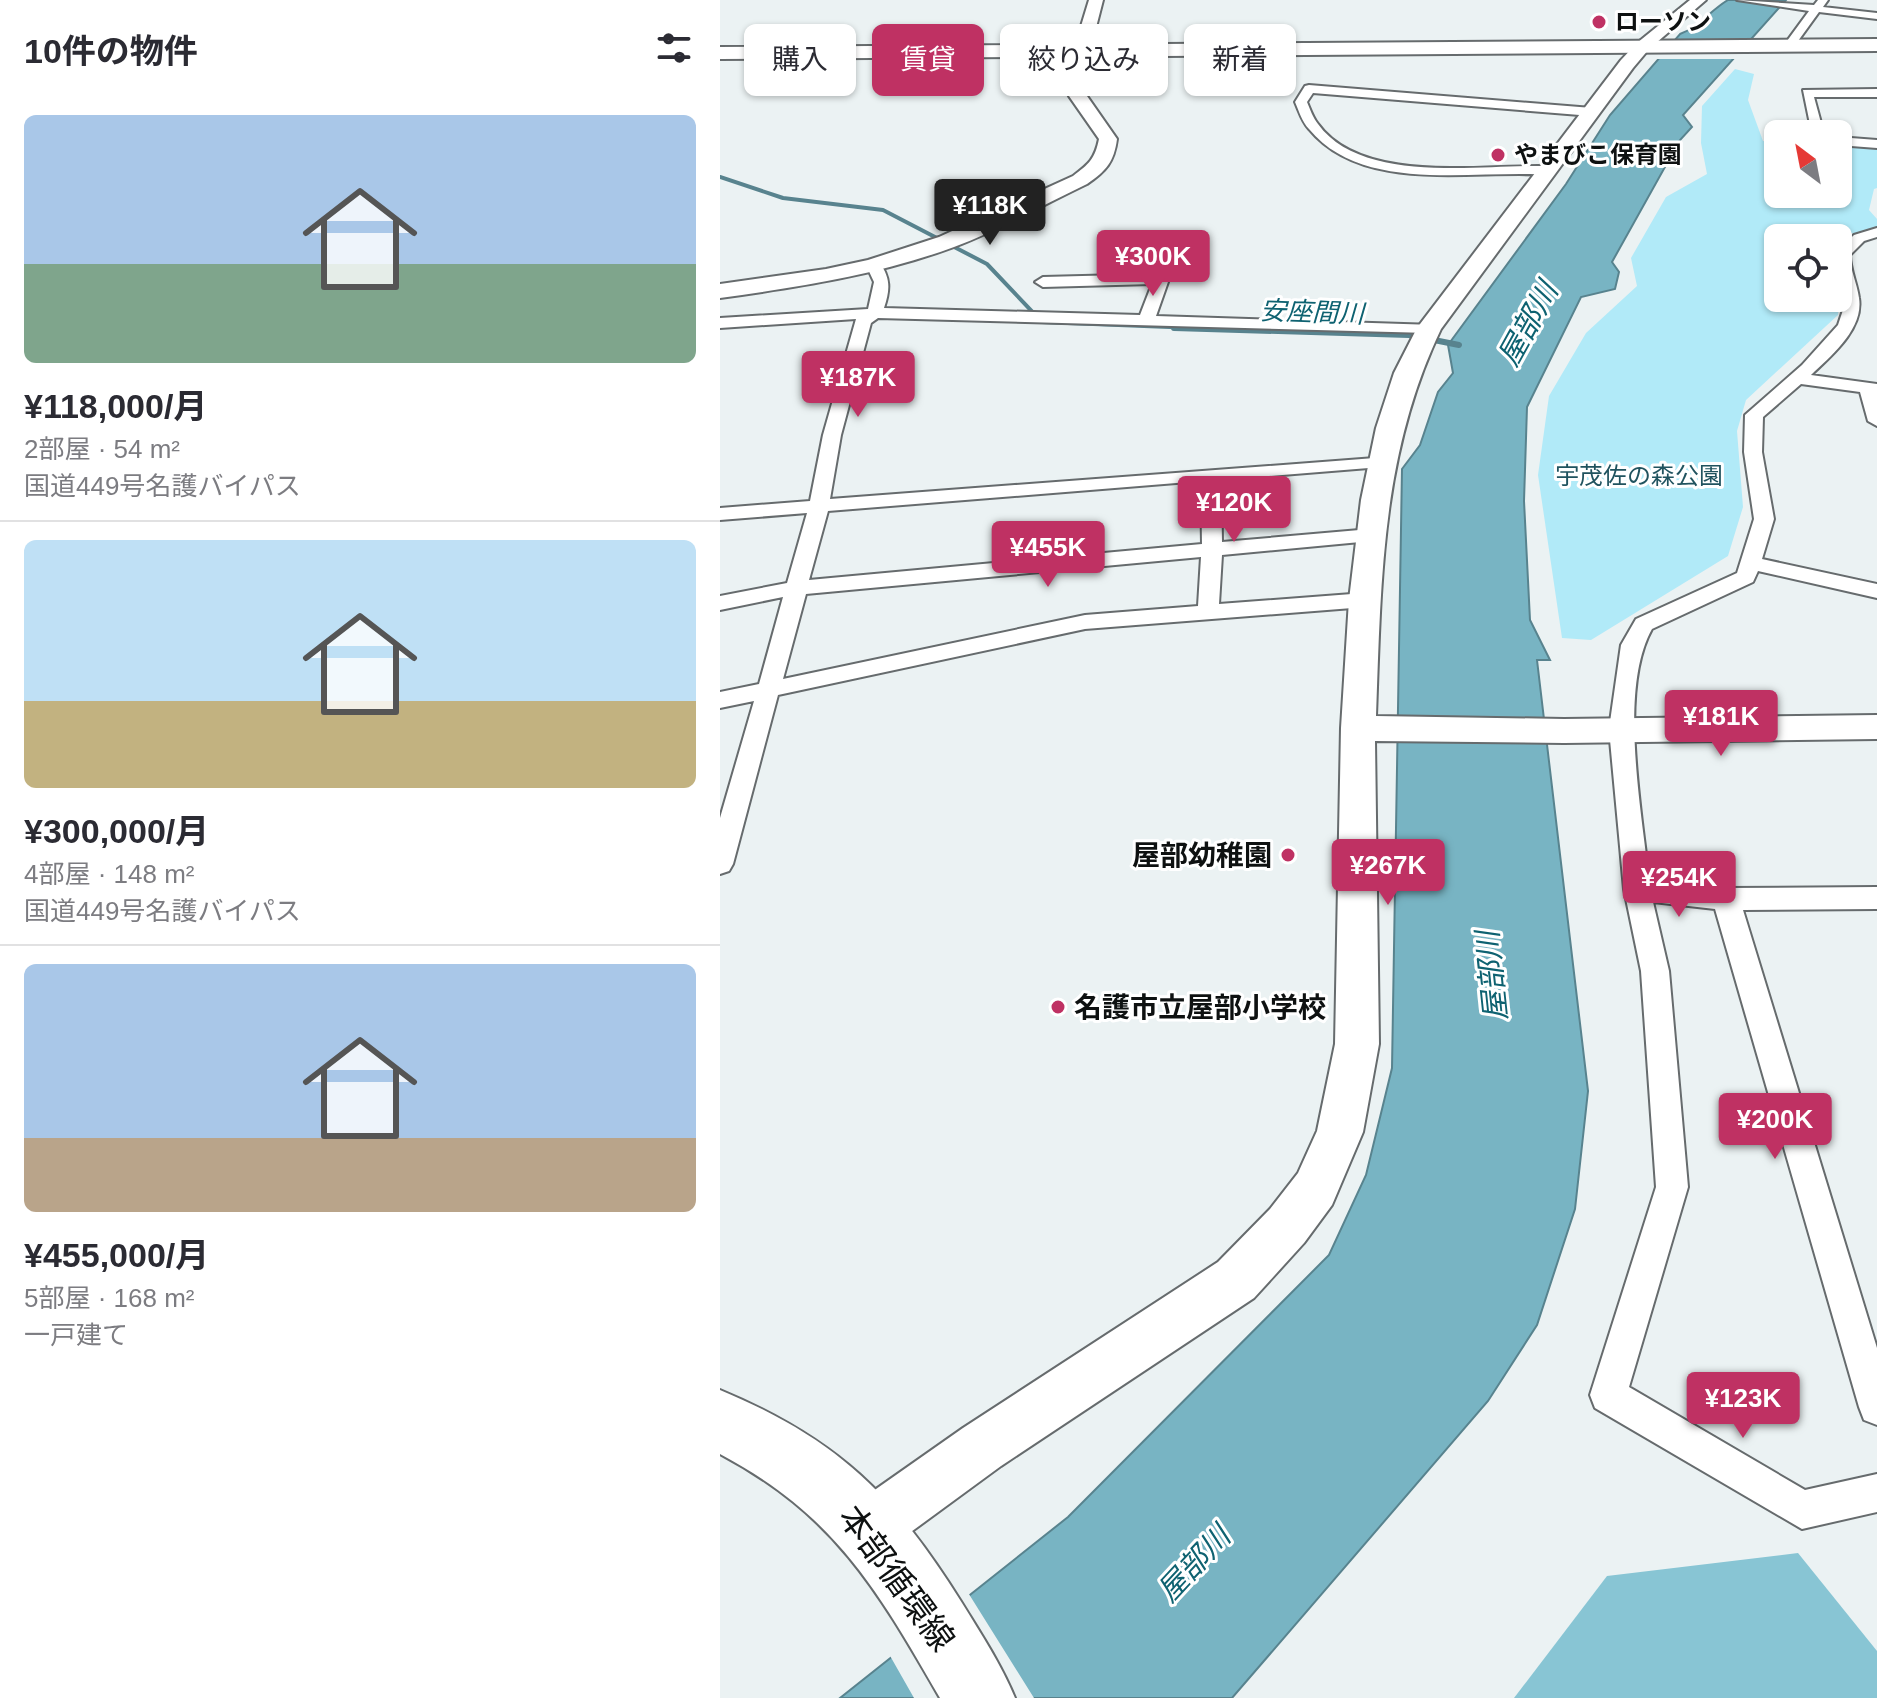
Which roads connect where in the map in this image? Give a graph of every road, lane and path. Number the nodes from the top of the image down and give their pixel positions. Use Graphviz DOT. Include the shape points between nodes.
graph roads {
  1 [pos="1096,0"];
  2 [pos="1699,0"];
  3 [pos="1742,0"];
  4 [pos="1823,0"];
  5 [pos="1816,10"];
  6 [pos="1877,16"];
  7 [pos="1089,24"];
  8 [pos="1877,45"];
  9 [pos="1793,46"];
  10 [pos="1758,49"];
  11 [pos="1649,50"];
  12 [pos="1877,52"];
  13 [pos="1168,53"];
  14 [pos="1000,54"];
  15 [pos="722,56"];
  16 [pos="1877,93"];
  17 [pos="1078,96"];
  18 [pos="1592,112"];
  19 [pos="1814,120"];
  20 [pos="1852,142"];
  21 [pos="1877,144"];
  22 [pos="1549,171"];
  23 [pos="1877,232"];
  24 [pos="874,265"];
  25 [pos="1043,282"];
  26 [pos="720,291"];
  27 [pos="875,313"];
  28 [pos="1147,318"];
  29 [pos="720,323"];
  30 [pos="1429,328"];
  31 [pos="1799,379"];
  32 [pos="1872,389"];
  33 [pos="1877,421"];
  34 [pos="1381,461"];
  35 [pos="1211,475"];
  36 [pos="819,507"];
  37 [pos="720,514"];
  38 [pos="1371,535"];
  39 [pos="1212,551"];
  40 [pos="1751,563"];
  41 [pos="796,588"];
  42 [pos="1877,591"];
  43 [pos="1365,600"];
  44 [pos="720,603"];
  45 [pos="1208,613"];
  46 [pos="768,691"];
  47 [pos="720,700"];
  48 [pos="1877,727"];
  49 [pos="1371,729"];
  50 [pos="1621,729"];
  51 [pos="720,864"];
  52 [pos="1637,889"];
  53 [pos="1877,898"];
  54 [pos="1726,899"];
  55 [pos="1877,1407"];
  56 [pos="720,1421"];
  57 [pos="1877,1493"];
  58 [pos="869,1528"];
  59 [pos="980,1698"];
  1 -- 7 [label="street"];
  2 -- 11 [label="street"];
  3 -- 5 [label="street"];
  4 -- 5 [label="street"];
  5 -- 6 [label="street"];
  5 -- 9 [label="street"];
  8 -- 9 [label="highway"];
  9 -- 10 [label="highway"];
  10 -- 11 [label="highway"];
  10 -- 12 [label="highway"];
  11 -- 13 [label="highway"];
  11 -- 18 [label="street"];
  14 -- 15 [label="highway"];
  16 -- 19 [label="street" via="1807,93"];
  17 -- 24 [label="street" via="1108,139 1097,168 1042,200 947,242"];
  18 -- 22 [label="street"];
  18 -- 22 [label="street" via="1309,89 1301,102 1304,115 1329,142 1367,161 1430,172"];
  20 -- 21 [label="street"];
  22 -- 30 [label="street"];
  23 -- 31 [label="street" via="1859,238 1842,254 1851,288 1851,316"];
  24 -- 26 [label="street"];
  24 -- 27 [label="street" via="883,278"];
  25 -- 28 [label="street" via="1161,279"];
  27 -- 28 [label="street"];
  27 -- 29 [label="street"];
  27 -- 36 [label="street" via="863,321"];
  28 -- 30 [label="street"];
  30 -- 34 [label="street" via="1407,373"];
  31 -- 32 [label="street"];
  31 -- 40 [label="street" via="1754,415 1753,452 1764,519"];
  32 -- 33 [label="street"];
  34 -- 35 [label="street"];
  34 -- 38 [label="street"];
  35 -- 36 [label="street"];
  35 -- 39 [label="street"];
  36 -- 37 [label="street"];
  36 -- 41 [label="street"];
  38 -- 39 [label="street"];
  38 -- 43 [label="street"];
  39 -- 41 [label="street"];
  39 -- 45 [label="street"];
  40 -- 42 [label="street"];
  40 -- 50 [label="street" via="1746,577 1644,624 1632,645"];
  41 -- 44 [label="street"];
  41 -- 46 [label="street"];
  43 -- 45 [label="street"];
  43 -- 49 [label="street"];
  45 -- 46 [label="street" via="1085,622"];
  46 -- 47 [label="street"];
  46 -- 51 [label="street"];
  48 -- 50 [label="street"];
  49 -- 50 [label="street"];
  49 -- 58 [label="street" via="1357,1044 1340,1132 1315,1189 1236,1280"];
  50 -- 52 [label="street"];
  52 -- 54 [label="street"];
  52 -- 57 [label="street" via="1655,971 1672,1187 1608,1395 1802,1510"];
  53 -- 54 [label="street"];
  54 -- 55 [label="street"];
  56 -- 58 [label="highway, 本部循環線" via="764,1441 830,1488"];
  58 -- 59 [label="highway, 本部循環線"];
}
